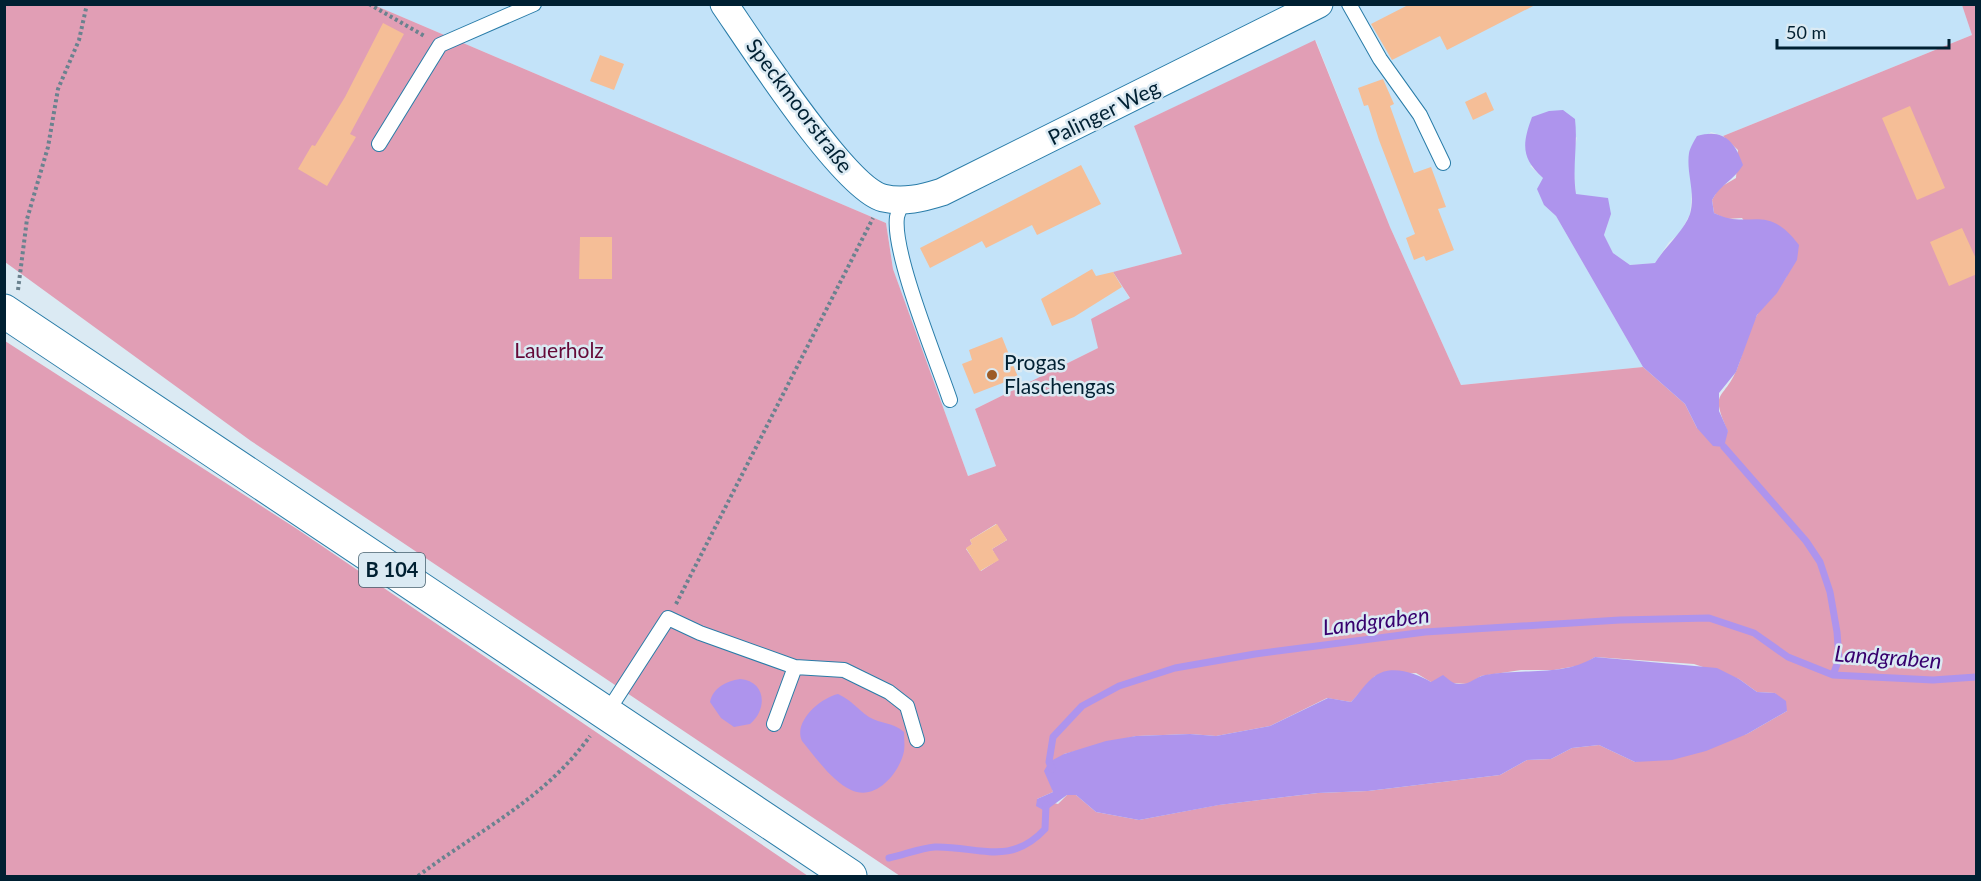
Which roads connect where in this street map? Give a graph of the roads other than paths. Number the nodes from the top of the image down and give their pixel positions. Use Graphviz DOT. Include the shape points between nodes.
graph roads {
  1 [pos="534,4"];
  2 [pos="724,4"];
  3 [pos="1319,4"];
  4 [pos="1349,4"];
  5 [pos="379,144"];
  6 [pos="1443,163"];
  7 [pos="893,199"];
  8 [pos="8,313"];
  9 [pos="950,400"];
  10 [pos="795,667"];
  11 [pos="606,714"];
  12 [pos="774,724"];
  13 [pos="917,740"];
  14 [pos="850,876"];
  1 -- 5 [label="lane" via="440,45"];
  2 -- 7 [label="street, Speckmoorstraße" via="823,142 865,189"];
  3 -- 7 [label="street, Palinger Weg" via="942,192"];
  4 -- 6 [label="lane" via="1420,115"];
  7 -- 9 [label="lane" via="905,267"];
  8 -- 11 [label="main road, B 104"];
  10 -- 11 [label="lane" via="668,618"];
  10 -- 12 [label="lane"];
  10 -- 13 [label="lane" via="844,670 889,692 907,706"];
  11 -- 14 [label="main road, B 104"];
}
